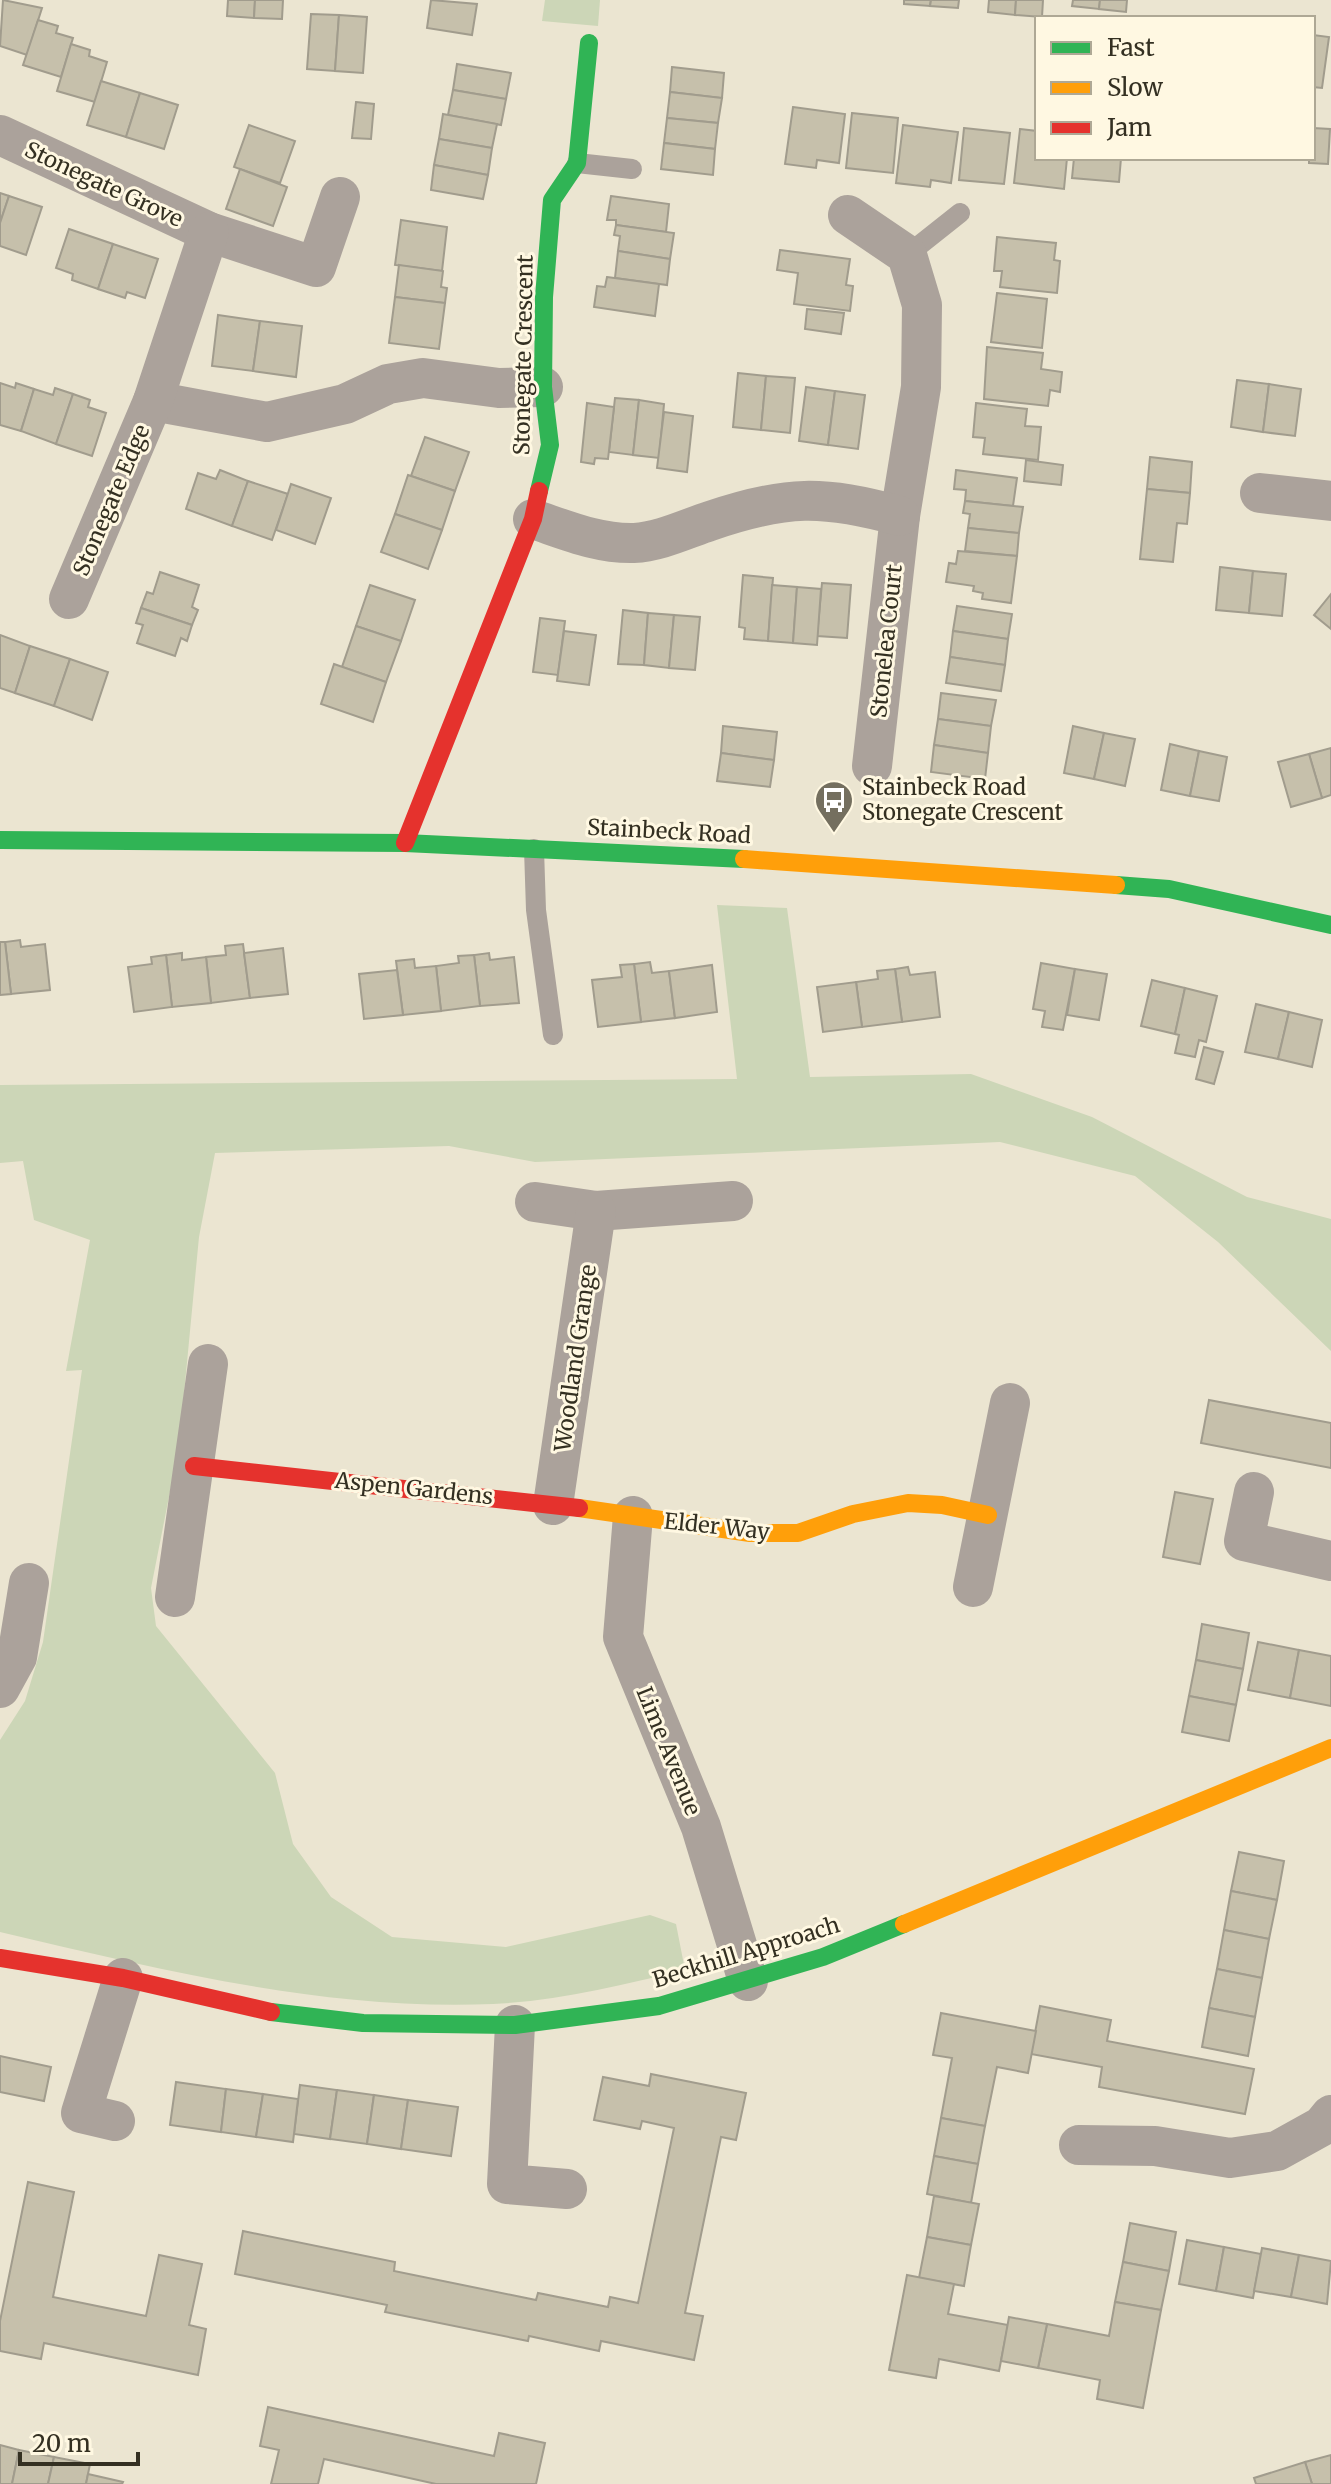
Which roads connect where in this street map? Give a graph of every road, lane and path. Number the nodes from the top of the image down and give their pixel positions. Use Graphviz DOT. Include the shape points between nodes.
graph roads {
  1 [pos="589,43"];
  2 [pos="0,135"];
  3 [pos="577,163"];
  4 [pos="632,169"];
  5 [pos="340,197"];
  6 [pos="960,213"];
  7 [pos="848,215"];
  8 [pos="209,232"];
  9 [pos="907,255"];
  10 [pos="543,387"];
  11 [pos="153,401"];
  12 [pos="1260,493"];
  13 [pos="1331,501"];
  14 [pos="900,516"];
  15 [pos="533,519"];
  16 [pos="69,599"];
  17 [pos="872,766"];
  18 [pos="0,840"];
  19 [pos="405,843"];
  20 [pos="534,849"];
  21 [pos="1331,925"];
  22 [pos="553,1035"];
  23 [pos="733,1201"];
  24 [pos="535,1202"];
  25 [pos="596,1211"];
  26 [pos="208,1364"];
  27 [pos="1010,1403"];
  28 [pos="194,1466"];
  29 [pos="1254,1492"];
  30 [pos="553,1505"];
  31 [pos="988,1515"];
  32 [pos="633,1516"];
  33 [pos="1331,1561"];
  34 [pos="29,1583"];
  35 [pos="973,1587"];
  36 [pos="175,1597"];
  37 [pos="0,1688"];
  38 [pos="1331,1748"];
  39 [pos="0,1958"];
  40 [pos="123,1978"];
  41 [pos="748,1981"];
  42 [pos="515,2025"];
  43 [pos="1331,2115"];
  44 [pos="115,2121"];
  45 [pos="1079,2145"];
  46 [pos="567,2189"];
  1 -- 3 [label="street, Stonegate Crescent"];
  2 -- 8 [label="street, Stonegate Grove"];
  3 -- 4 [label="lane"];
  3 -- 10 [label="street, Stonegate Crescent" via="552,200"];
  5 -- 8 [label="street, Stonegate Grove" via="316,267"];
  6 -- 9 [label="lane"];
  7 -- 9 [label="street"];
  8 -- 11 [label="street, Stonegate Grove"];
  9 -- 14 [label="street, Stonelea Court" via="922,305 921,387"];
  10 -- 11 [label="street" via="499,388 423,378 267,422"];
  10 -- 15 [label="street, Stonegate Crescent" via="550,445"];
  11 -- 16 [label="street, Stonegate Edge"];
  12 -- 13 [label="street"];
  14 -- 15 [label="street" via="845,501 788,499 635,543 594,540"];
  14 -- 17 [label="street, Stonelea Court"];
  15 -- 19 [label="street, Stonegate Crescent"];
  18 -- 19 [label="street, Stainbeck Road"];
  19 -- 20 [label="street, Stainbeck Road"];
  20 -- 21 [label="street, Stainbeck Road" via="1169,889"];
  20 -- 22 [label="lane" via="536,910"];
  23 -- 25 [label="street"];
  24 -- 25 [label="street"];
  25 -- 30 [label="street, Woodland Grange"];
  26 -- 28 [label="street"];
  27 -- 31 [label="street"];
  28 -- 30 [label="street, Aspen Gardens"];
  28 -- 36 [label="street"];
  29 -- 33 [label="street" via="1244,1541"];
  30 -- 32 [label="street, Aspen Gardens"];
  31 -- 32 [label="street, Elder Way" via="908,1503 798,1533"];
  31 -- 35 [label="street"];
  32 -- 41 [label="street, Lime Avenue" via="623,1637 701,1827"];
  34 -- 37 [label="street" via="17,1657"];
  38 -- 41 [label="street, Beckhill Approach" via="823,1957"];
  39 -- 40 [label="street, Beckhill Approach"];
  40 -- 42 [label="street, Beckhill Approach" via="252,2010 347,2022"];
  40 -- 44 [label="street" via="81,2113"];
  41 -- 42 [label="street, Beckhill Approach" via="659,2006"];
  42 -- 46 [label="street" via="507,2184"];
  43 -- 45 [label="street" via="1322,2126 1277,2151 1230,2158 1155,2146"];
}
